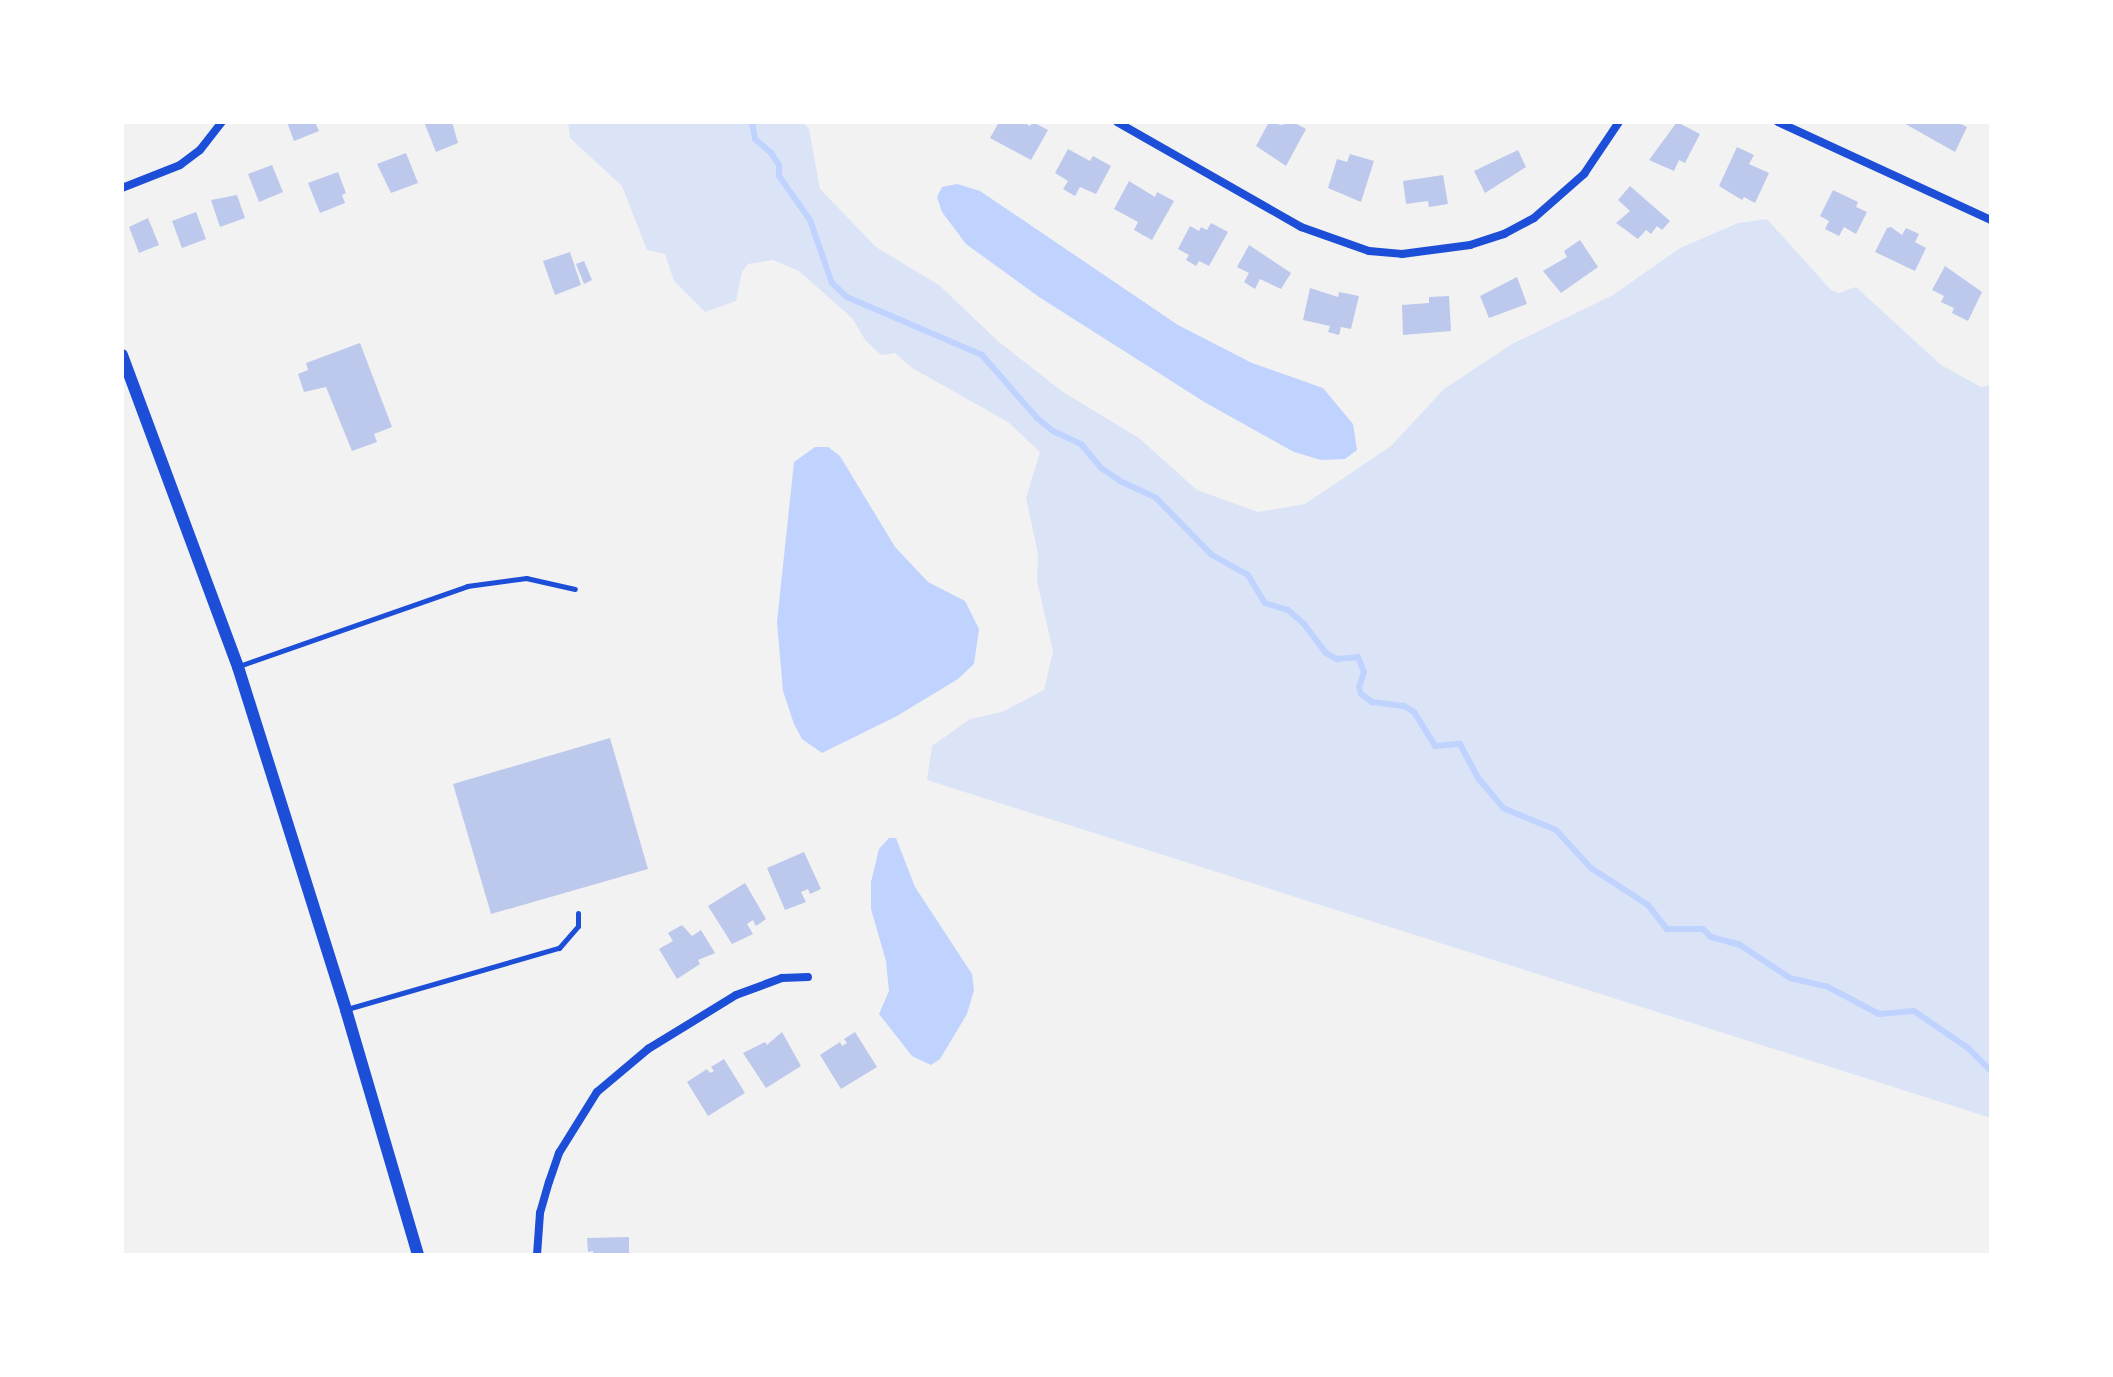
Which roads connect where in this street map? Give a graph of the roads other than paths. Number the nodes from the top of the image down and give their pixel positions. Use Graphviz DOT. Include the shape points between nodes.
graph roads {
  1 [pos="222,122"];
  2 [pos="1117,122"];
  3 [pos="1619,122"];
  4 [pos="1778,122"];
  5 [pos="122,188"];
  6 [pos="1991,220"];
  7 [pos="122,355"];
  8 [pos="575,589"];
  9 [pos="238,667"];
  10 [pos="578,913"];
  11 [pos="808,977"];
  12 [pos="346,1010"];
  13 [pos="418,1255"];
  14 [pos="537,1255"];
  1 -- 5 [label="street" via="180,165"];
  2 -- 3 [label="street" via="1301,227 1369,251 1402,254 1470,245 1534,218 1584,174"];
  4 -- 6 [label="street"];
  7 -- 9 [label="street"];
  8 -- 9 [label="lane" via="526,578 467,586"];
  9 -- 12 [label="street"];
  10 -- 12 [label="lane" via="578,926 559,948"];
  11 -- 14 [label="street" via="782,978 736,995 639,1055 597,1092 559,1153 540,1213"];
  12 -- 13 [label="street"];
}
